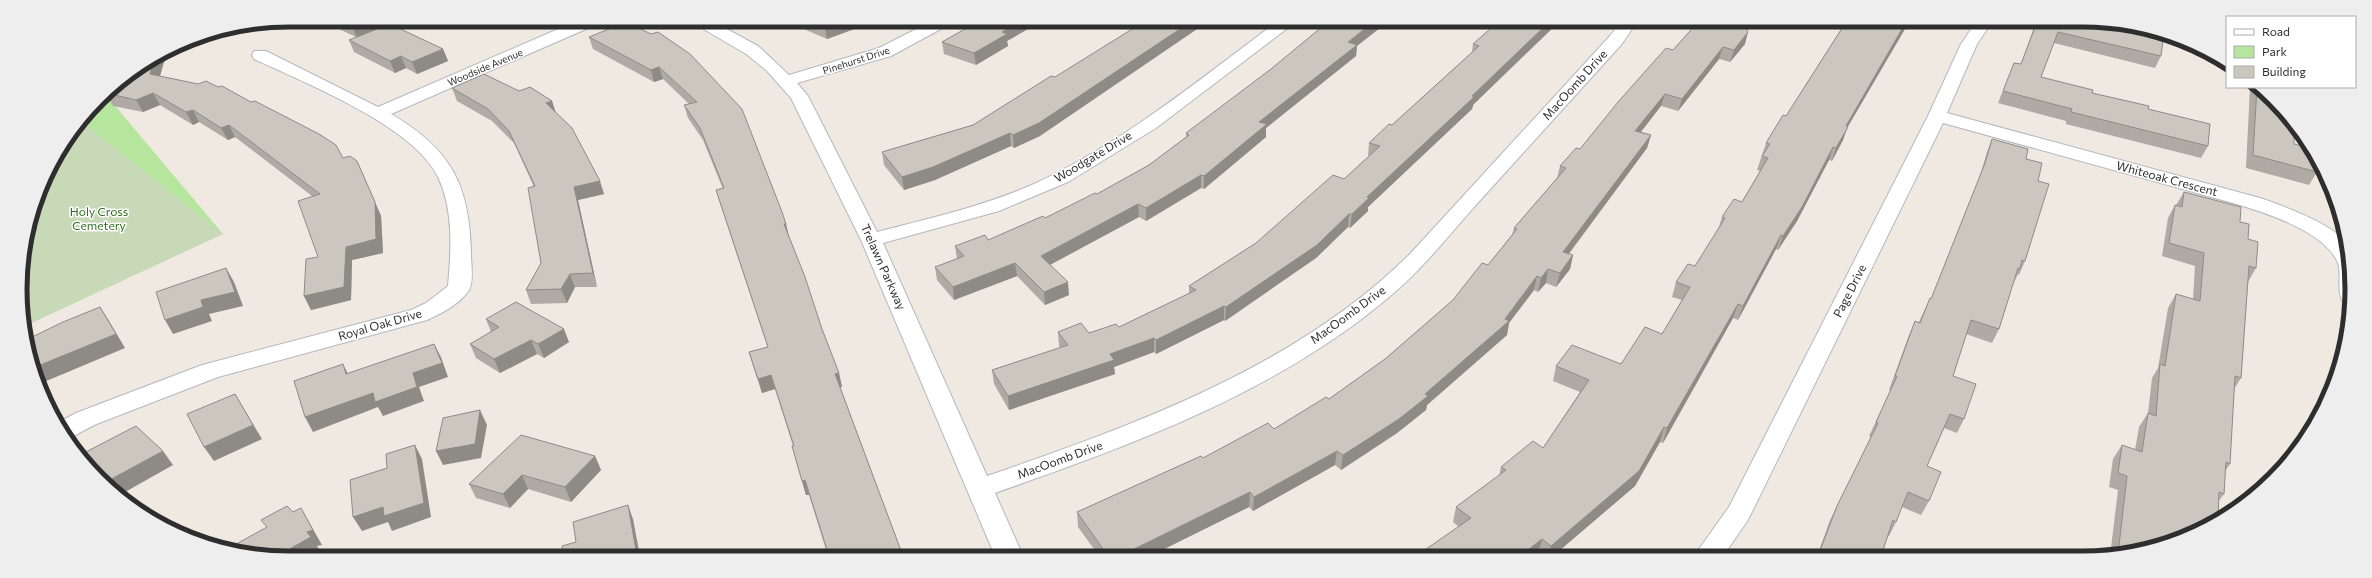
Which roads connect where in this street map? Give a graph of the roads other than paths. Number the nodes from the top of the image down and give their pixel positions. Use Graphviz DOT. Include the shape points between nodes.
graph roads {
  1 [pos="578,27"];
  2 [pos="713,27"];
  3 [pos="933,27"];
  4 [pos="1281,27"];
  5 [pos="1625,27"];
  6 [pos="1981,27"];
  7 [pos="260,55"];
  8 [pos="787,81"];
  9 [pos="377,114"];
  10 [pos="1937,116"];
  11 [pos="872,240"];
  12 [pos="2343,254"];
  13 [pos="67,429"];
  14 [pos="981,488"];
  15 [pos="1007,551"];
  16 [pos="1712,551"];
  1 -- 9 [label="street, Woodside Avenue"];
  2 -- 8 [label="street, Trelawn Parkway" via="752,50"];
  3 -- 8 [label="street, Pinehurst Drive" via="885,52"];
  4 -- 11 [label="street, Woodgate Drive" via="1132,134 1061,178 1032,192"];
  5 -- 14 [label="street, MacOomb Drive" via="1408,267 1350,316 1279,362 1189,408 1124,437"];
  6 -- 10 [label="street, Page Drive" via="1969,44"];
  7 -- 9 [label="street, Royal Oak Drive"];
  8 -- 11 [label="street, Trelawn Parkway" via="799,96"];
  9 -- 13 [label="street, Royal Oak Drive" via="400,127 432,152 447,176 455,194 461,266 459,288 434,308 419,315 210,371"];
  10 -- 12 [label="street, Whiteoak Crescent" via="2240,198 2281,212 2312,228"];
  10 -- 16 [label="street, Page Drive" via="1739,513"];
  11 -- 14 [label="street, Trelawn Parkway"];
  14 -- 15 [label="street, Trelawn Parkway"];
}
